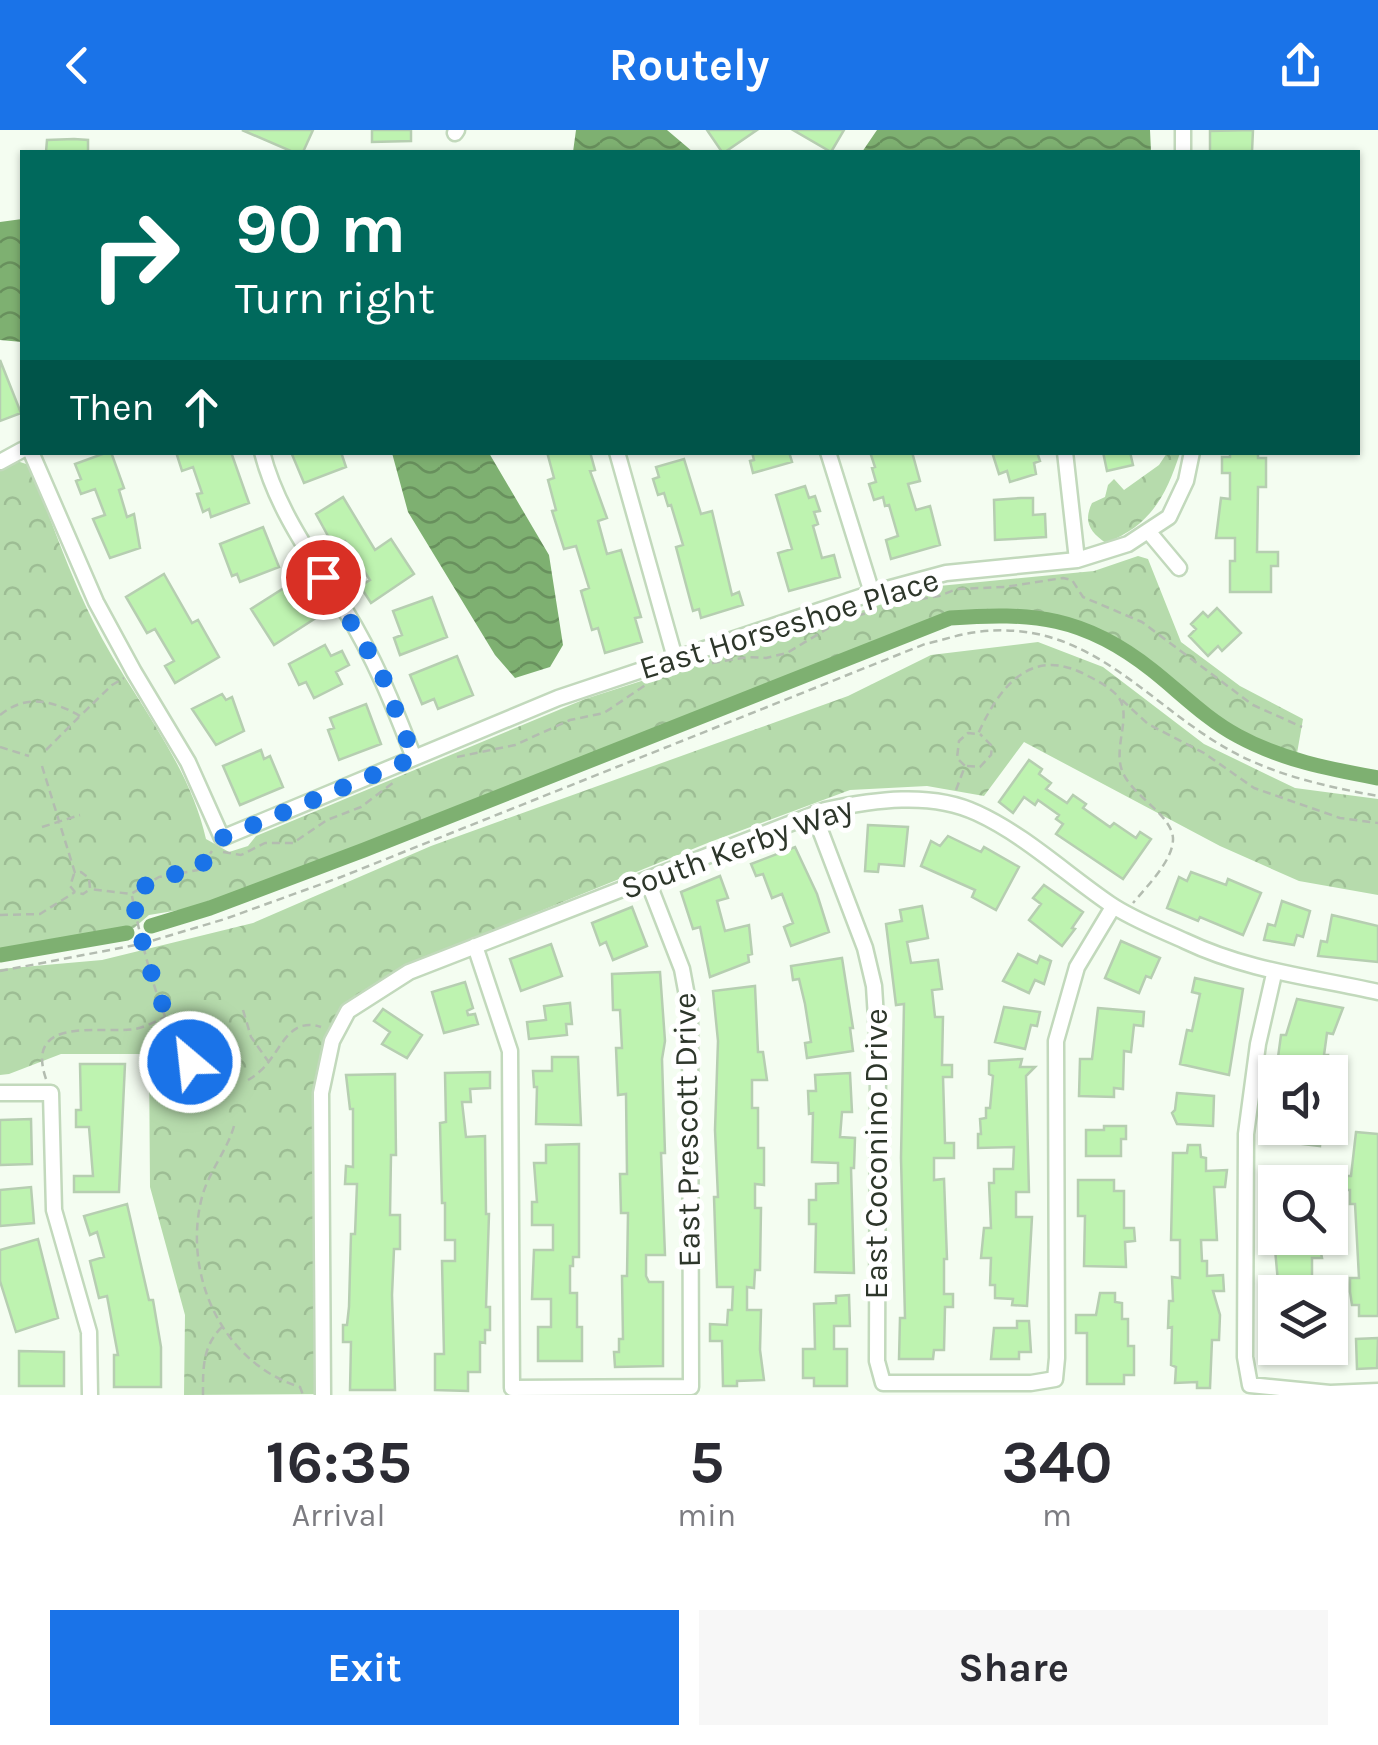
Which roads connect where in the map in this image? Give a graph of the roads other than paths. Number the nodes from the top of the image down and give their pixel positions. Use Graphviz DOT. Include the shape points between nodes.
graph roads {
  1 [pos="32,455"];
  2 [pos="263,455"];
  3 [pos="618,455"];
  4 [pos="829,455"];
  5 [pos="1065,455"];
  6 [pos="1191,455"];
  7 [pos="1148,531"];
  8 [pos="1077,560"];
  9 [pos="1179,568"];
  10 [pos="872,594"];
  11 [pos="675,658"];
  12 [pos="414,758"];
  13 [pos="814,814"];
  14 [pos="647,879"];
  15 [pos="1120,910"];
  16 [pos="475,946"];
  17 [pos="1274,974"];
  18 [pos="1378,992"];
  19 [pos="0,1093"];
  20 [pos="1378,1392"];
  21 [pos="90,1395"];
  22 [pos="323,1395"];
  1 -- 12 [label="street, East Horseshoe Place" via="96,602 188,762 222,838"];
  2 -- 12 [label="street" via="301,545 381,672"];
  3 -- 11 [label="street"];
  4 -- 10 [label="street"];
  5 -- 8 [label="street"];
  6 -- 7 [label="street, East Horseshoe Place" via="1170,517"];
  7 -- 8 [label="street, East Horseshoe Place"];
  7 -- 9 [label="street"];
  8 -- 10 [label="street, East Horseshoe Place" via="946,574"];
  10 -- 11 [label="street, East Horseshoe Place"];
  11 -- 12 [label="street, East Horseshoe Place"];
  13 -- 14 [label="street, South Kerby Way"];
  13 -- 15 [label="street, South Kerby Way" via="865,801 921,800 974,811"];
  13 -- 15 [label="street, East Coconino Drive" via="874,986 877,1360 883,1382 1055,1378 1056,1041 1077,967"];
  14 -- 16 [label="street, South Kerby Way"];
  14 -- 16 [label="street, East Prescott Drive" via="682,969 690,1012 691,1387 512,1388 510,1052"];
  15 -- 17 [label="street, South Kerby Way"];
  16 -- 22 [label="street, South Kerby Way" via="371,994 348,1011 336,1034 322,1093"];
  17 -- 18 [label="street, South Kerby Way"];
  17 -- 20 [label="street" via="1246,1134 1250,1384"];
  19 -- 21 [label="street" via="51,1093 54,1210 88,1332"];
}
